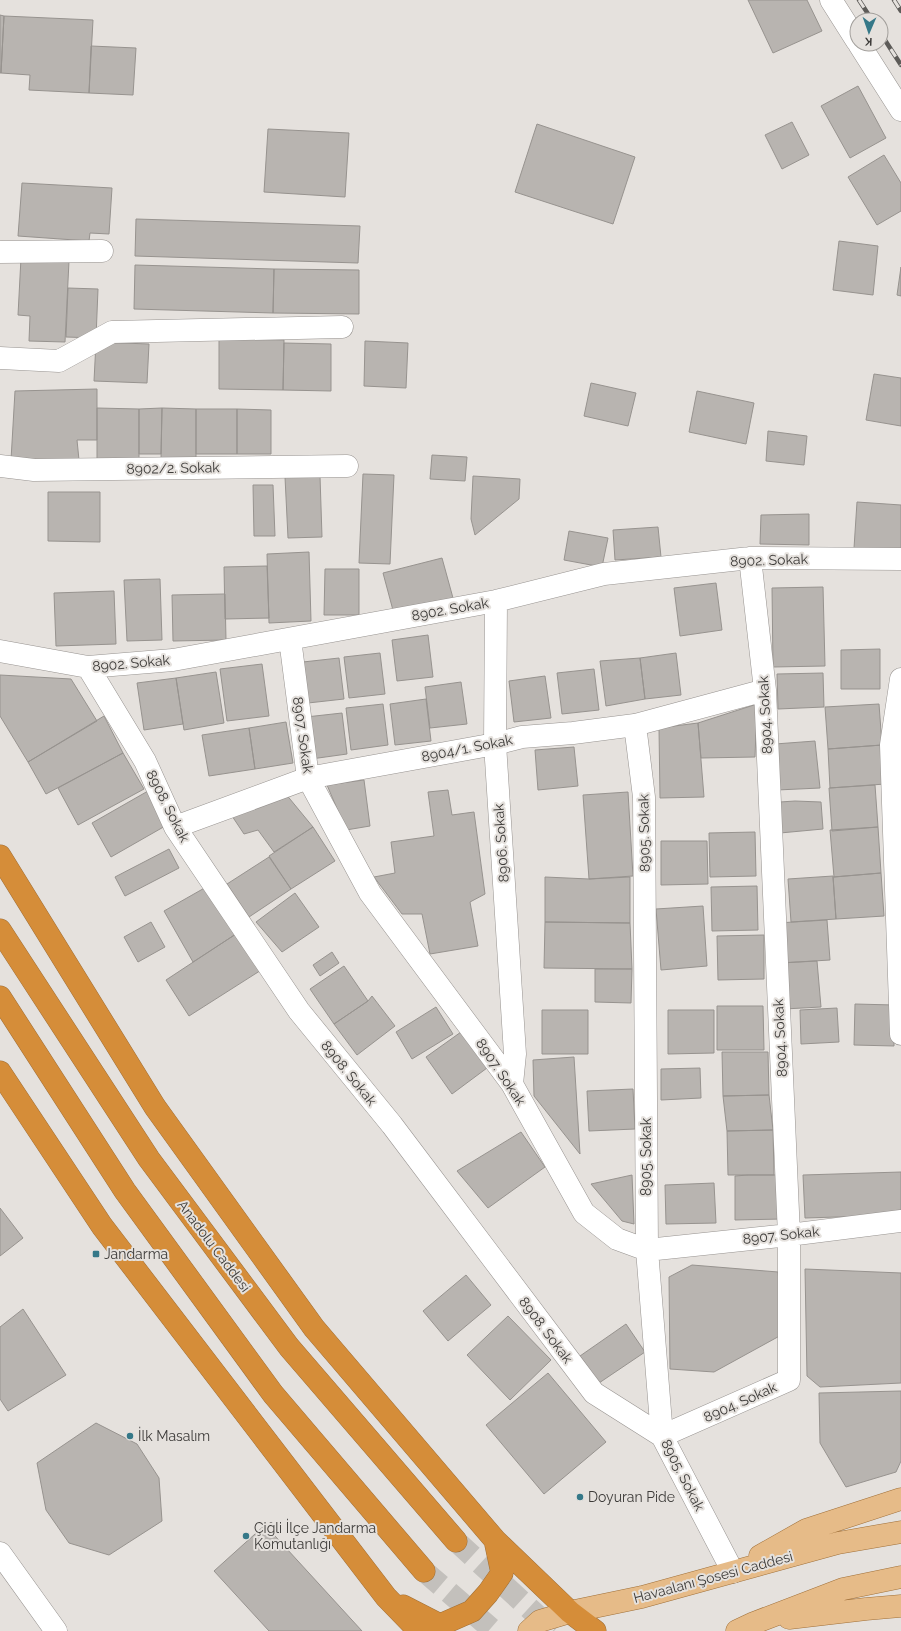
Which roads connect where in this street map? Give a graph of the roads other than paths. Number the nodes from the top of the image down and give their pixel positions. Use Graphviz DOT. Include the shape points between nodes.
graph roads {
  1 [pos="831,0"];
  2 [pos="849,28"];
  3 [pos="864,52"];
  4 [pos="901,110"];
  5 [pos="102,251"];
  6 [pos="0,252"];
  7 [pos="342,327"];
  8 [pos="0,358"];
  9 [pos="0,466"];
  10 [pos="347,466"];
  11 [pos="750,558"];
  12 [pos="901,559"];
  13 [pos="496,601"];
  14 [pos="290,638"];
  15 [pos="0,651"];
  16 [pos="88,668"];
  17 [pos="901,679"];
  18 [pos="765,690"];
  19 [pos="635,725"];
  20 [pos="495,744"];
  21 [pos="308,778"];
  22 [pos="175,827"];
  23 [pos="0,856"];
  24 [pos="0,930"];
  25 [pos="0,997"];
  26 [pos="900,997"];
  27 [pos="901,1034"];
  28 [pos="3,1082"];
  29 [pos="512,1084"];
  30 [pos="901,1221"];
  31 [pos="789,1235"];
  32 [pos="647,1250"];
  33 [pos="662,1436"];
  34 [pos="901,1499"];
  35 [pos="901,1532"];
  36 [pos="495,1540"];
  37 [pos="456,1541"];
  38 [pos="0,1553"];
  39 [pos="424,1570"];
  40 [pos="733,1572"];
  41 [pos="901,1577"];
  42 [pos="386,1597"];
  43 [pos="901,1606"];
  44 [pos="570,1612"];
  45 [pos="745,1627"];
  46 [pos="56,1631"];
  47 [pos="419,1631"];
  48 [pos="529,1631"];
  49 [pos="595,1631"];
  1 -- 2 [label="street"];
  3 -- 4 [label="street"];
  5 -- 6 [label="street"];
  7 -- 8 [label="street" via="112,332 59,361"];
  9 -- 10 [label="street, 8902/2. Sokak" via="34,470"];
  11 -- 12 [label="street, 8902. Sokak"];
  11 -- 13 [label="street, 8902. Sokak" via="604,574"];
  11 -- 18 [label="street, 8904. Sokak"];
  13 -- 14 [label="street, 8902. Sokak"];
  13 -- 20 [label="street, 8906. Sokak"];
  14 -- 16 [label="street, 8902. Sokak" via="173,660"];
  14 -- 21 [label="street, 8907. Sokak"];
  15 -- 16 [label="street, 8902. Sokak"];
  16 -- 22 [label="street, 8908. Sokak" via="145,761"];
  17 -- 26 [label="street" via="891,745"];
  18 -- 19 [label="street, 8904/1. Sokak"];
  18 -- 31 [label="street, 8904. Sokak"];
  19 -- 20 [label="street, 8904/1. Sokak" via="522,737"];
  19 -- 32 [label="street, 8905. Sokak" via="644,797"];
  20 -- 21 [label="street, 8904/1. Sokak"];
  20 -- 29 [label="street, 8906. Sokak" via="515,1054"];
  21 -- 22 [label="street, 8904/1. Sokak"];
  21 -- 29 [label="street, 8907. Sokak" via="370,893"];
  22 -- 33 [label="street, 8908. Sokak" via="299,1012 392,1125 594,1394"];
  23 -- 36 [label="highway" via="155,1107 310,1322"];
  24 -- 37 [label="highway, Anadolu Caddesi" via="149,1159 289,1347"];
  25 -- 39 [label="highway" via="125,1191 273,1394"];
  26 -- 27 [label="street"];
  28 -- 42 [label="highway" via="102,1226"];
  29 -- 32 [label="street, 8907. Sokak" via="584,1213 617,1239"];
  30 -- 31 [label="street, 8907. Sokak"];
  31 -- 32 [label="street, 8907. Sokak"];
  31 -- 33 [label="street, 8904. Sokak" via="789,1380"];
  32 -- 33 [label="street, 8905. Sokak"];
  33 -- 40 [label="street, 8905. Sokak"];
  34 -- 40 [label="main road" via="806,1530"];
  35 -- 40 [label="main road, Havaalanı Şosesi Caddesi" via="838,1543"];
  36 -- 42 [label="highway" via="502,1573 472,1611 440,1625"];
  36 -- 44 [label="highway"];
  38 -- 46 [label="street"];
  40 -- 44 [label="main road, Havaalanı Şosesi Caddesi" via="642,1597"];
  41 -- 45 [label="main road" via="843,1589"];
  42 -- 47 [label="highway"];
  43 -- 45 [label="main road"];
  44 -- 48 [label="main road, Havaalanı Şosesi Caddesi" via="540,1621"];
  44 -- 49 [label="highway"];
}
